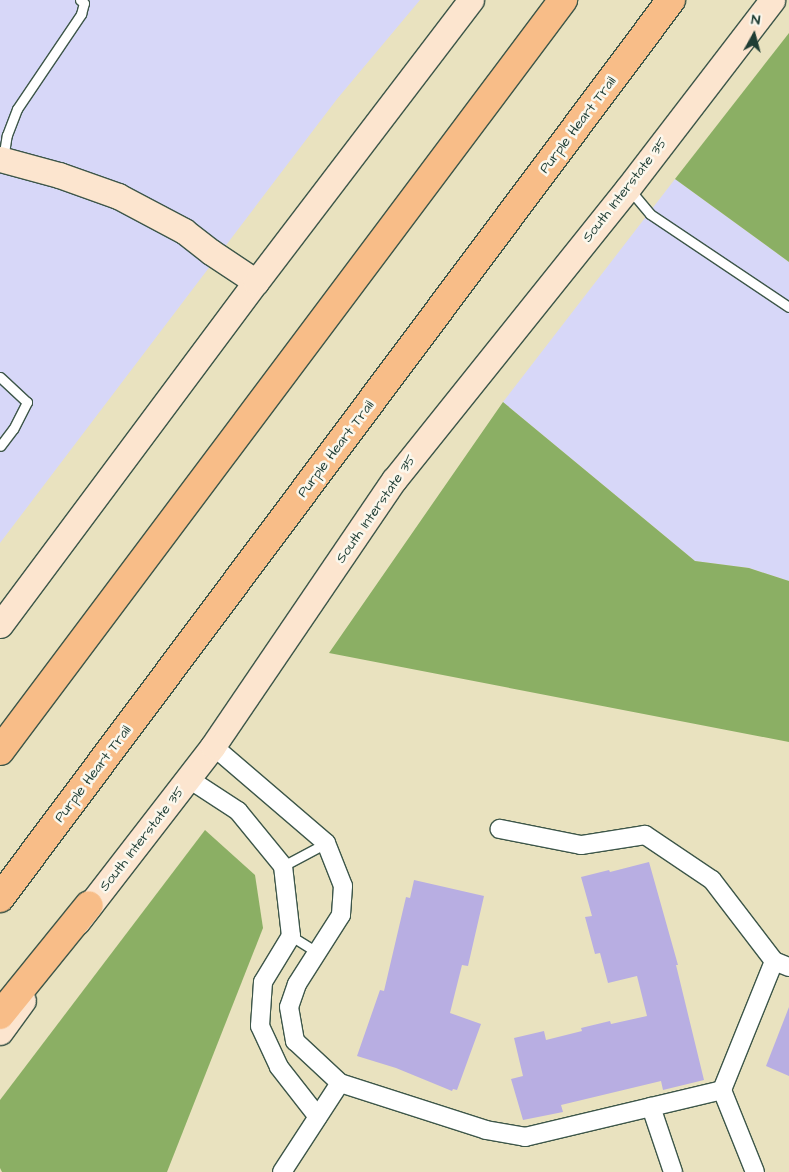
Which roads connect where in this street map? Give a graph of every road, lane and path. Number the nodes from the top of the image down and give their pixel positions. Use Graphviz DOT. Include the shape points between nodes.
graph roads {
  1 [pos="80,0"];
  2 [pos="471,0"];
  3 [pos="563,0"];
  4 [pos="671,0"];
  5 [pos="772,0"];
  6 [pos="1,163"];
  7 [pos="628,188"];
  8 [pos="256,282"];
  9 [pos="789,307"];
  10 [pos="0,377"];
  11 [pos="0,446"];
  12 [pos="0,625"];
  13 [pos="213,746"];
  14 [pos="0,751"];
  15 [pos="189,779"];
  16 [pos="500,829"];
  17 [pos="326,842"];
  18 [pos="283,866"];
  19 [pos="0,898"];
  20 [pos="89,905"];
  21 [pos="291,936"];
  22 [pos="317,952"];
  23 [pos="782,964"];
  24 [pos="0,1015"];
  25 [pos="0,1032"];
  26 [pos="340,1083"];
  27 [pos="722,1090"];
  28 [pos="651,1107"];
  29 [pos="318,1117"];
  30 [pos="282,1172"];
  31 [pos="673,1172"];
  32 [pos="755,1172"];
  1 -- 6 [label="lane" via="84,3 81,14 17,109"];
  2 -- 8 [label="main road"];
  3 -- 14 [label="highway"];
  4 -- 19 [label="highway, Purple Heart Trail"];
  5 -- 7 [label="main road, South Interstate 35"];
  6 -- 8 [label="main road" via="59,174 118,196 184,231"];
  7 -- 9 [label="lane" via="650,214"];
  7 -- 13 [label="main road, South Interstate 35" via="394,480"];
  8 -- 12 [label="main road"];
  10 -- 11 [label="lane" via="27,402"];
  13 -- 15 [label="main road, South Interstate 35"];
  13 -- 17 [label="street"];
  15 -- 18 [label="street" via="238,811"];
  15 -- 20 [label="main road, South Interstate 35"];
  16 -- 23 [label="street" via="581,845 645,835 712,880"];
  17 -- 18 [label="lane"];
  17 -- 22 [label="street" via="343,886 341,915"];
  18 -- 21 [label="street"];
  20 -- 24 [label="highway"];
  20 -- 25 [label="main road, South Interstate 35"];
  21 -- 22 [label="lane"];
  21 -- 29 [label="street" via="263,982 260,1026 278,1067"];
  22 -- 26 [label="street" via="297,984 289,1007 296,1041"];
  23 -- 27 [label="street"];
  26 -- 28 [label="street" via="486,1130 525,1137"];
  26 -- 29 [label="street"];
  27 -- 28 [label="street"];
  27 -- 32 [label="street"];
  28 -- 31 [label="street"];
  29 -- 30 [label="street"];
}
